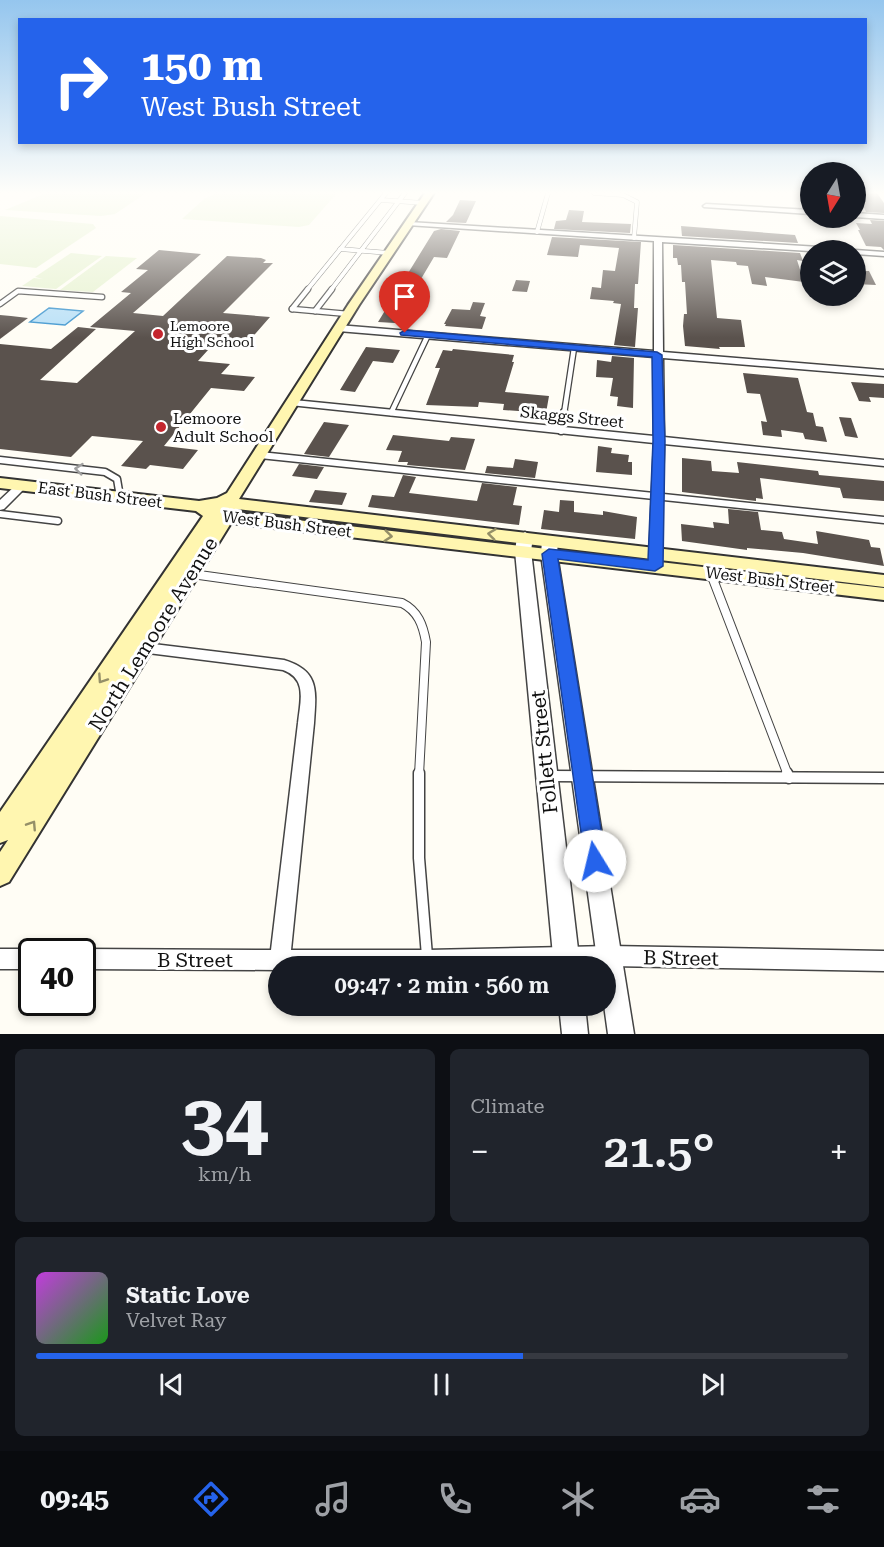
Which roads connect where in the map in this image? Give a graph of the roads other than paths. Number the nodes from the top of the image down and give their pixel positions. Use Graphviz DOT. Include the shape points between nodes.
graph roads {
  1 [pos="346,241"];
  2 [pos="369,241"];
  3 [pos="397,241"];
  4 [pos="658,241"];
  5 [pos="680,241"];
  6 [pos="800,248"];
  7 [pos="340,249"];
  8 [pos="362,251"];
  9 [pos="389,253"];
  10 [pos="866,253"];
  11 [pos="884,254"];
  12 [pos="102,297"];
  13 [pos="0,304"];
  14 [pos="315,311"];
  15 [pos="348,314"];
  16 [pos="338,328"];
  17 [pos="428,335"];
  18 [pos="574,348"];
  19 [pos="657,355"];
  20 [pos="884,373"];
  21 [pos="294,403"];
  22 [pos="391,413"];
  23 [pos="561,431"];
  24 [pos="659,441"];
  25 [pos="260,455"];
  26 [pos="0,460"];
  27 [pos="884,463"];
  28 [pos="0,483"];
  29 [pos="21,486"];
  30 [pos="657,496"];
  31 [pos="120,497"];
  32 [pos="0,506"];
  33 [pos="221,507"];
  34 [pos="0,514"];
  35 [pos="58,520"];
  36 [pos="884,520"];
  37 [pos="524,544"];
  38 [pos="550,547"];
  39 [pos="655,559"];
  40 [pos="710,572"];
  41 [pos="183,573"];
  42 [pos="884,581"];
  43 [pos="884,594"];
  44 [pos="124,645"];
  45 [pos="145,648"];
  46 [pos="547,776"];
  47 [pos="582,777"];
  48 [pos="789,778"];
  49 [pos="884,778"];
  50 [pos="0,832"];
  51 [pos="0,874"];
  52 [pos="280,956"];
  53 [pos="427,956"];
  54 [pos="566,956"];
  55 [pos="610,956"];
  56 [pos="616,956"];
  57 [pos="0,959"];
  58 [pos="18,959"];
  59 [pos="96,959"];
  60 [pos="268,959"];
  61 [pos="884,961"];
  62 [pos="616,999"];
  63 [pos="573,1016"];
  64 [pos="575,1034"];
  65 [pos="621,1034"];
  1 -- 7 [label="lane"];
  2 -- 8 [label="lane"];
  3 -- 9 [label="main road, North Lemoore Avenue"];
  4 -- 19 [label="street"];
  5 -- 6 [label="street"];
  7 -- 8 [label="lane"];
  7 -- 14 [label="lane" via="292,309"];
  8 -- 9 [label="lane"];
  8 -- 14 [label="lane"];
  9 -- 15 [label="main road, North Lemoore Avenue"];
  10 -- 11 [label="street"];
  12 -- 13 [label="lane" via="18,291"];
  14 -- 15 [label="lane"];
  15 -- 16 [label="main road, North Lemoore Avenue"];
  16 -- 17 [label="street"];
  16 -- 21 [label="main road, North Lemoore Avenue"];
  17 -- 18 [label="street"];
  17 -- 22 [label="lane"];
  18 -- 19 [label="street"];
  18 -- 23 [label="lane"];
  19 -- 20 [label="street"];
  19 -- 24 [label="street"];
  21 -- 22 [label="street, Skaggs Street"];
  21 -- 25 [label="main road, North Lemoore Avenue"];
  22 -- 23 [label="street, Skaggs Street"];
  23 -- 24 [label="street, Skaggs Street"];
  24 -- 27 [label="street, Skaggs Street"];
  24 -- 30 [label="street"];
  25 -- 30 [label="lane"];
  25 -- 33 [label="main road, North Lemoore Avenue"];
  31 -- 26 [label="lane, one-way" via="117,479 105,472"];
  28 -- 29 [label="main road, East Bush Street"];
  29 -- 31 [label="main road, East Bush Street"];
  29 -- 32 [label="street"];
  30 -- 36 [label="lane"];
  30 -- 39 [label="street"];
  31 -- 33 [label="main road, East Bush Street"];
  33 -- 37 [label="main road, West Bush Street"];
  33 -- 41 [label="main road, North Lemoore Avenue"];
  34 -- 35 [label="lane"];
  37 -- 38 [label="main road, West Bush Street"];
  37 -- 46 [label="street, Follett Street"];
  38 -- 39 [label="main road, West Bush Street"];
  38 -- 47 [label="street, Follett Street"];
  39 -- 40 [label="main road, West Bush Street"];
  39 -- 42 [label="main road, West Bush Street"];
  40 -- 43 [label="main road, West Bush Street"];
  40 -- 48 [label="lane"];
  41 -- 44 [label="main road, North Lemoore Avenue"];
  41 -- 45 [label="main road, North Lemoore Avenue"];
  41 -- 53 [label="lane" via="402,603 414,609 426,642 418,825"];
  44 -- 45 [label="street"];
  44 -- 50 [label="main road, North Lemoore Avenue, one-way"];
  51 -- 45 [label="main road, North Lemoore Avenue, one-way"];
  45 -- 52 [label="street" via="284,665 305,676 306,723"];
  46 -- 47 [label="lane"];
  46 -- 54 [label="street, Follett Street"];
  47 -- 48 [label="lane"];
  47 -- 55 [label="street, Follett Street"];
  48 -- 49 [label="lane"];
  56 -- 61 [label="street, B Street"];
  57 -- 58 [label="street"];
  59 -- 60 [label="street, B Street"];
  62 -- 65 [label="street, Follett Street"];
  63 -- 64 [label="street"];
}
